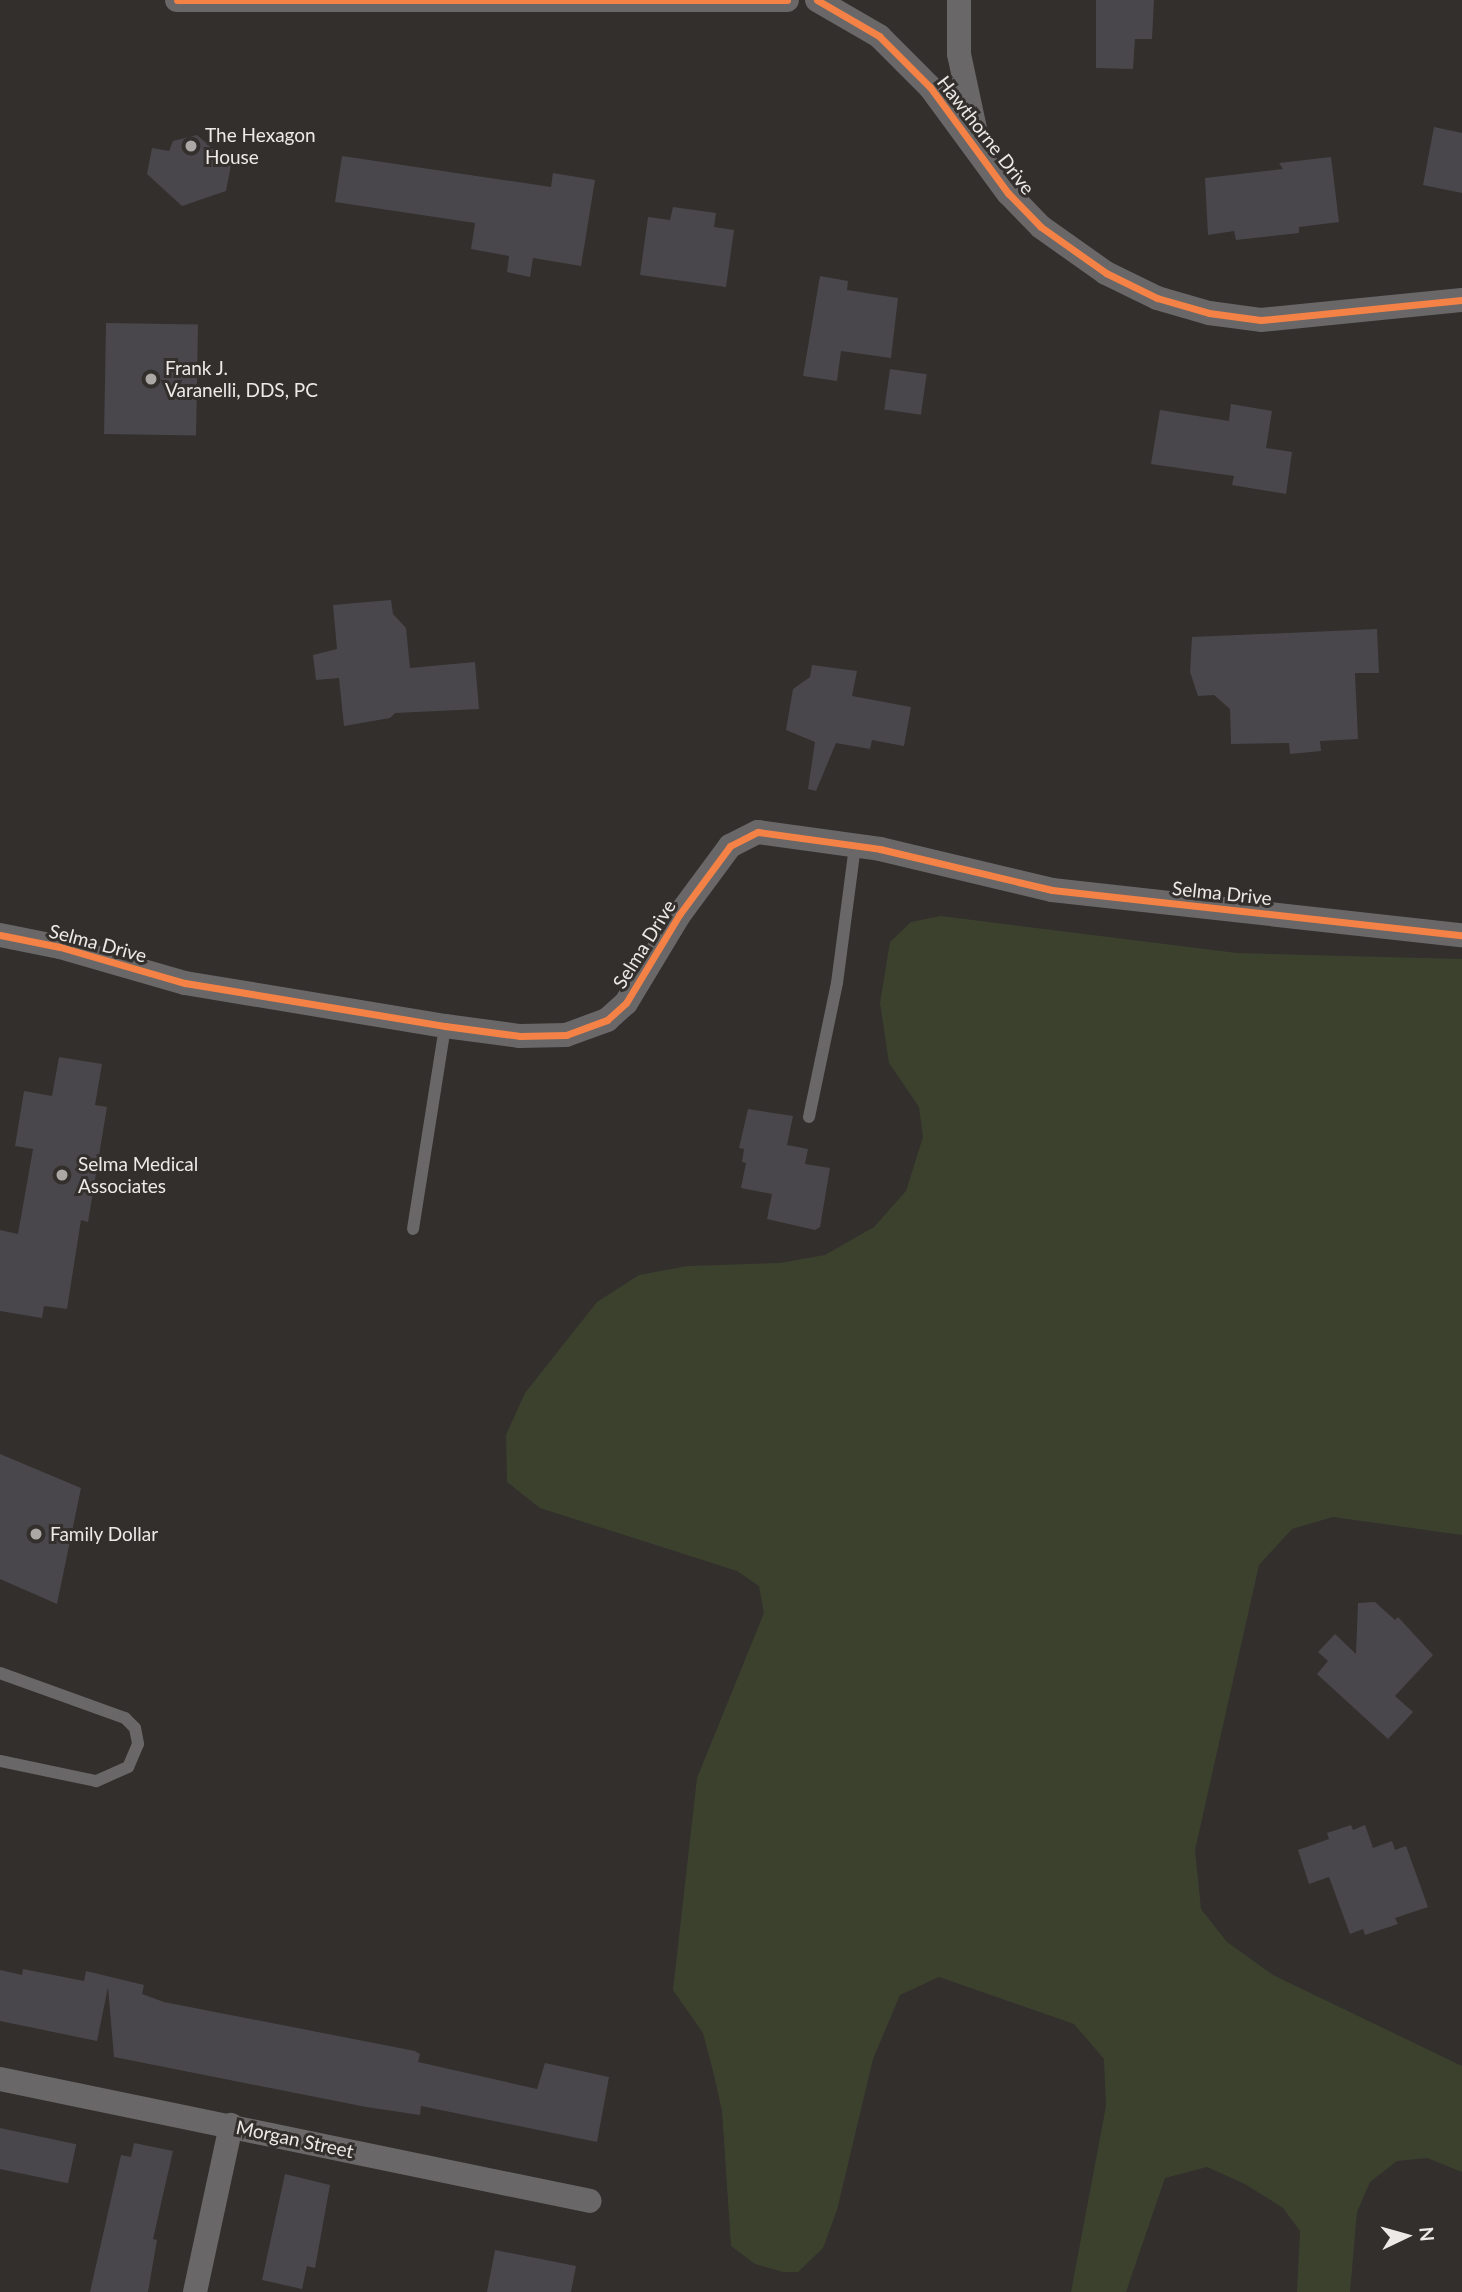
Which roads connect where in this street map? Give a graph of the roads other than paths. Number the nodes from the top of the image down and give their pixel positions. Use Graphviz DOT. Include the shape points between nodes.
graph roads {
  1 [pos="177,0"];
  2 [pos="788,0"];
  3 [pos="817,0"];
  4 [pos="959,0"];
  5 [pos="982,157"];
  6 [pos="1462,300"];
  7 [pos="855,846"];
  8 [pos="0,935"];
  9 [pos="1462,935"];
  10 [pos="444,1026"];
  11 [pos="809,1117"];
  12 [pos="412,1229"];
  13 [pos="0,1673"];
  14 [pos="0,1760"];
  15 [pos="0,2079"];
  16 [pos="231,2125"];
  17 [pos="590,2201"];
  18 [pos="195,2292"];
  1 -- 2 [label="street"];
  3 -- 5 [label="street, Hawthorne Drive" via="879,36 930,87"];
  4 -- 5 [label="street, Hawthorne Drive" via="958,54"];
  5 -- 6 [label="street, Hawthorne Drive" via="1008,193 1076,255 1137,288 1183,306 1261,320"];
  7 -- 9 [label="street, Selma Drive" via="1052,890"];
  7 -- 10 [label="street, Selma Drive" via="758,832 739,839 679,915 626,1003 590,1029 520,1036"];
  7 -- 11 [label="lane" via="838,983"];
  8 -- 10 [label="street, Selma Drive" via="61,947 185,984"];
  10 -- 12 [label="lane"];
  13 -- 14 [label="lane" via="125,1718 135,1728 138,1744 128,1767 96,1781"];
  15 -- 16 [label="street, Morgan Street"];
  16 -- 17 [label="street, Morgan Street"];
  16 -- 18 [label="street"];
}
